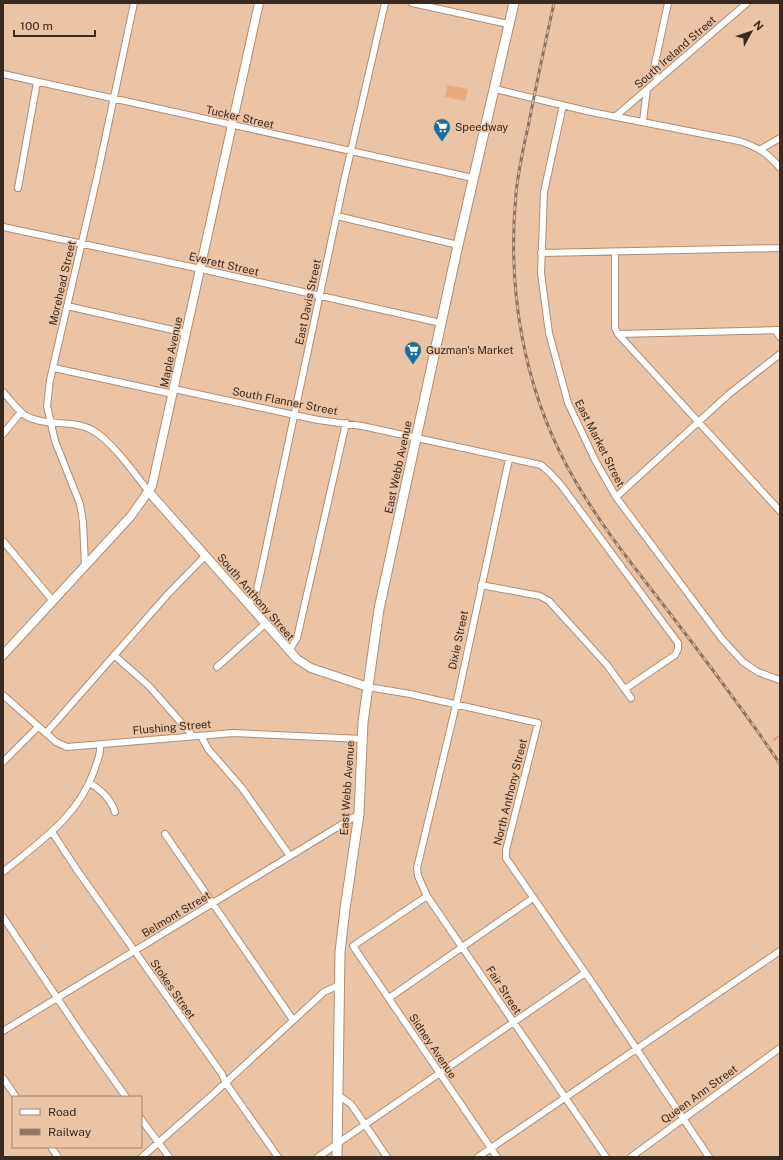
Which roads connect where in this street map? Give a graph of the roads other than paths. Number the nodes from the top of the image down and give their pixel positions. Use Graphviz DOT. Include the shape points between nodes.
graph roads {
  1 [pos="134,3"];
  2 [pos="260,3"];
  3 [pos="384,3"];
  4 [pos="412,3"];
  5 [pos="514,3"];
  6 [pos="668,3"];
  7 [pos="747,3"];
  8 [pos="508,24"];
  9 [pos="3,74"];
  10 [pos="657,79"];
  11 [pos="37,82"];
  12 [pos="495,89"];
  13 [pos="647,89"];
  14 [pos="113,98"];
  15 [pos="562,105"];
  16 [pos="616,116"];
  17 [pos="643,121"];
  18 [pos="232,125"];
  19 [pos="780,138"];
  20 [pos="761,149"];
  21 [pos="351,152"];
  22 [pos="780,168"];
  23 [pos="473,178"];
  24 [pos="18,188"];
  25 [pos="337,216"];
  26 [pos="3,227"];
  27 [pos="81,244"];
  28 [pos="458,244"];
  29 [pos="780,248"];
  30 [pos="615,252"];
  31 [pos="541,253"];
  32 [pos="201,269"];
  33 [pos="320,296"];
  34 [pos="67,306"];
  35 [pos="441,323"];
  36 [pos="778,330"];
  37 [pos="186,333"];
  38 [pos="618,334"];
  39 [pos="780,338"];
  40 [pos="780,354"];
  41 [pos="54,368"];
  42 [pos="174,391"];
  43 [pos="3,392"];
  44 [pos="21,412"];
  45 [pos="295,416"];
  46 [pos="50,422"];
  47 [pos="699,422"];
  48 [pos="346,423"];
  49 [pos="3,434"];
  50 [pos="416,438"];
  51 [pos="509,459"];
  52 [pos="149,492"];
  53 [pos="616,497"];
  54 [pos="780,510"];
  55 [pos="3,541"];
  56 [pos="205,556"];
  57 [pos="85,566"];
  58 [pos="481,585"];
  59 [pos="53,601"];
  60 [pos="249,604"];
  61 [pos="266,624"];
  62 [pos="289,651"];
  63 [pos="3,655"];
  64 [pos="114,655"];
  65 [pos="217,667"];
  66 [pos="780,680"];
  67 [pos="368,687"];
  68 [pos="625,689"];
  69 [pos="3,695"];
  70 [pos="631,698"];
  71 [pos="456,705"];
  72 [pos="38,727"];
  73 [pos="46,734"];
  74 [pos="192,735"];
  75 [pos="201,736"];
  76 [pos="362,739"];
  77 [pos="100,745"];
  78 [pos="3,762"];
  79 [pos="90,783"];
  80 [pos="115,812"];
  81 [pos="359,814"];
  82 [pos="427,825"];
  83 [pos="52,832"];
  84 [pos="165,834"];
  85 [pos="290,856"];
  86 [pos="3,872"];
  87 [pos="427,896"];
  88 [pos="533,898"];
  89 [pos="213,904"];
  90 [pos="3,917"];
  91 [pos="341,943"];
  92 [pos="353,946"];
  93 [pos="463,947"];
  94 [pos="135,951"];
  95 [pos="780,951"];
  96 [pos="585,973"];
  97 [pos="339,985"];
  98 [pos="57,997"];
  99 [pos="389,998"];
  100 [pos="293,1020"];
  101 [pos="513,1022"];
  102 [pos="3,1030"];
  103 [pos="637,1048"];
  104 [pos="780,1048"];
  105 [pos="440,1074"];
  106 [pos="3,1078"];
  107 [pos="225,1082"];
  108 [pos="15,1096"];
  109 [pos="125,1096"];
  110 [pos="339,1096"];
  111 [pos="565,1097"];
  112 [pos="684,1118"];
  113 [pos="142,1120"];
  114 [pos="365,1125"];
  115 [pos="158,1142"];
  116 [pos="337,1144"];
  117 [pos="52,1148"];
  118 [pos="491,1148"];
  119 [pos="58,1157"];
  120 [pos="142,1157"];
  121 [pos="169,1157"];
  122 [pos="278,1157"];
  123 [pos="318,1157"];
  124 [pos="337,1157"];
  125 [pos="387,1157"];
  126 [pos="478,1157"];
  127 [pos="497,1157"];
  128 [pos="606,1157"];
  129 [pos="631,1157"];
  130 [pos="709,1157"];
  1 -- 14 [label="street, Morehead Street"];
  2 -- 18 [label="main road, Maple Avenue"];
  3 -- 21 [label="street, East Davis Street"];
  4 -- 8 [label="street"];
  5 -- 8 [label="highway, East Webb Avenue"];
  6 -- 10 [label="street" via="654,68"];
  7 -- 10 [label="street, South Ireland Street"];
  8 -- 12 [label="highway, East Webb Avenue"];
  9 -- 11 [label="street, Tucker Street"];
  10 -- 13 [label="street, South Ireland Street"];
  11 -- 14 [label="street, Tucker Street"];
  11 -- 24 [label="street"];
  12 -- 15 [label="street"];
  12 -- 23 [label="highway, East Webb Avenue"];
  13 -- 16 [label="street, South Ireland Street"];
  13 -- 17 [label="street"];
  14 -- 18 [label="street, Tucker Street"];
  14 -- 27 [label="street, Morehead Street"];
  15 -- 16 [label="street"];
  15 -- 31 [label="street, East Market Street" via="546,176"];
  16 -- 17 [label="street"];
  17 -- 20 [label="street" via="739,141"];
  18 -- 21 [label="street, Tucker Street"];
  18 -- 32 [label="main road, Maple Avenue"];
  19 -- 20 [label="street"];
  20 -- 22 [label="street"];
  21 -- 23 [label="street, Tucker Street"];
  21 -- 25 [label="street, East Davis Street"];
  23 -- 28 [label="highway, East Webb Avenue"];
  25 -- 28 [label="street"];
  25 -- 33 [label="street, East Davis Street"];
  26 -- 27 [label="street, Everett Street"];
  27 -- 32 [label="street, Everett Street"];
  27 -- 34 [label="street, Morehead Street"];
  28 -- 35 [label="highway, East Webb Avenue"];
  29 -- 30 [label="street"];
  30 -- 31 [label="street"];
  30 -- 38 [label="street" via="615,328"];
  31 -- 53 [label="street, East Market Street" via="548,333 564,390 576,423"];
  32 -- 33 [label="street, Everett Street"];
  32 -- 37 [label="main road, Maple Avenue"];
  33 -- 35 [label="street, Everett Street"];
  33 -- 45 [label="street, East Davis Street"];
  34 -- 37 [label="street"];
  34 -- 41 [label="street, Morehead Street"];
  35 -- 50 [label="highway, East Webb Avenue"];
  36 -- 38 [label="street"];
  36 -- 39 [label="street"];
  37 -- 42 [label="main road, Maple Avenue"];
  38 -- 47 [label="street"];
  40 -- 47 [label="street" via="729,394"];
  41 -- 42 [label="street, South Flanner Street"];
  41 -- 46 [label="street, Morehead Street" via="47,406"];
  42 -- 45 [label="street, South Flanner Street"];
  42 -- 52 [label="main road, Maple Avenue"];
  43 -- 44 [label="street"];
  44 -- 46 [label="street" via="34,419"];
  44 -- 49 [label="street"];
  45 -- 48 [label="street, South Flanner Street"];
  45 -- 60 [label="street, East Davis Street" via="256,593"];
  46 -- 52 [label="street" via="85,427 97,433"];
  46 -- 57 [label="street, Morehead Street" via="80,504"];
  47 -- 53 [label="street"];
  47 -- 54 [label="street"];
  48 -- 50 [label="street, South Flanner Street"];
  48 -- 62 [label="street" via="297,638"];
  50 -- 51 [label="street, South Flanner Street"];
  50 -- 67 [label="highway, East Webb Avenue" via="380,608"];
  51 -- 58 [label="street, Dixie Street"];
  51 -- 68 [label="street, South Flanner Street" via="541,465 544,468 569,496 678,646 675,655"];
  52 -- 56 [label="main road, South Anthony Street"];
  52 -- 57 [label="main road, Maple Avenue" via="131,516"];
  53 -- 66 [label="street, East Market Street" via="735,655 752,669"];
  55 -- 59 [label="street"];
  56 -- 60 [label="main road, South Anthony Street"];
  56 -- 64 [label="street"];
  57 -- 59 [label="main road, Maple Avenue"];
  58 -- 68 [label="street" via="546,599 597,653"];
  58 -- 71 [label="street, Dixie Street"];
  59 -- 63 [label="main road, Maple Avenue"];
  60 -- 61 [label="main road, South Anthony Street"];
  61 -- 62 [label="main road, South Anthony Street"];
  61 -- 65 [label="street"];
  62 -- 67 [label="main road, South Anthony Street" via="311,668"];
  64 -- 73 [label="street"];
  64 -- 74 [label="street" via="158,695"];
  67 -- 71 [label="street, North Anthony Street"];
  67 -- 76 [label="highway, East Webb Avenue"];
  68 -- 70 [label="street"];
  69 -- 72 [label="street, Flushing Street"];
  71 -- 82 [label="street, Dixie Street"];
  71 -- 88 [label="street, North Anthony Street" via="538,723 506,854 508,862"];
  72 -- 73 [label="street, Flushing Street"];
  72 -- 78 [label="street"];
  73 -- 77 [label="street, Flushing Street" via="66,747"];
  74 -- 75 [label="street, Flushing Street"];
  74 -- 77 [label="street, Flushing Street"];
  75 -- 76 [label="street, Flushing Street" via="233,733"];
  75 -- 85 [label="street" via="208,749 242,788"];
  76 -- 81 [label="highway, East Webb Avenue"];
  77 -- 79 [label="street" via="100,756"];
  79 -- 80 [label="street" via="99,788 113,803"];
  79 -- 83 [label="street" via="76,807"];
  81 -- 85 [label="street, Belmont Street"];
  81 -- 91 [label="highway, East Webb Avenue"];
  82 -- 87 [label="street, Fair Street" via="417,872"];
  83 -- 86 [label="street"];
  83 -- 94 [label="street, Stokes Street"];
  84 -- 89 [label="street"];
  85 -- 89 [label="street, Belmont Street"];
  87 -- 92 [label="street"];
  87 -- 93 [label="street, Fair Street"];
  88 -- 93 [label="street"];
  88 -- 96 [label="street, North Anthony Street"];
  89 -- 94 [label="street, Belmont Street"];
  89 -- 100 [label="street"];
  90 -- 98 [label="street"];
  91 -- 92 [label="street"];
  91 -- 97 [label="highway, East Webb Avenue"];
  92 -- 99 [label="street, Sidney Avenue"];
  93 -- 99 [label="street"];
  93 -- 101 [label="street, Fair Street" via="507,1009"];
  94 -- 98 [label="street, Belmont Street"];
  94 -- 107 [label="street, Stokes Street" via="222,1074"];
  95 -- 103 [label="street"];
  96 -- 101 [label="street"];
  96 -- 103 [label="street, North Anthony Street"];
  97 -- 100 [label="street" via="324,992"];
  97 -- 110 [label="highway, East Webb Avenue"];
  98 -- 102 [label="street, Belmont Street"];
  98 -- 109 [label="street"];
  99 -- 105 [label="street, Sidney Avenue"];
  100 -- 107 [label="street"];
  101 -- 105 [label="street"];
  101 -- 111 [label="street, Fair Street"];
  103 -- 111 [label="street"];
  103 -- 112 [label="street, North Anthony Street"];
  104 -- 112 [label="street, Queen Ann Street"];
  105 -- 114 [label="street"];
  105 -- 118 [label="street, Sidney Avenue"];
  106 -- 108 [label="street"];
  107 -- 115 [label="street"];
  107 -- 122 [label="street, Stokes Street"];
  110 -- 114 [label="street" via="351,1104"];
  110 -- 116 [label="highway, East Webb Avenue"];
  111 -- 118 [label="street"];
  111 -- 128 [label="street, Fair Street"];
  112 -- 129 [label="street, Queen Ann Street"];
  112 -- 130 [label="street, North Anthony Street"];
  113 -- 115 [label="street"];
  114 -- 116 [label="street"];
  114 -- 125 [label="street"];
  115 -- 120 [label="street"];
  115 -- 121 [label="street"];
  116 -- 123 [label="street"];
  116 -- 124 [label="highway, East Webb Avenue"];
  117 -- 119 [label="street"];
  118 -- 126 [label="street"];
  118 -- 127 [label="street, Sidney Avenue"];
}
